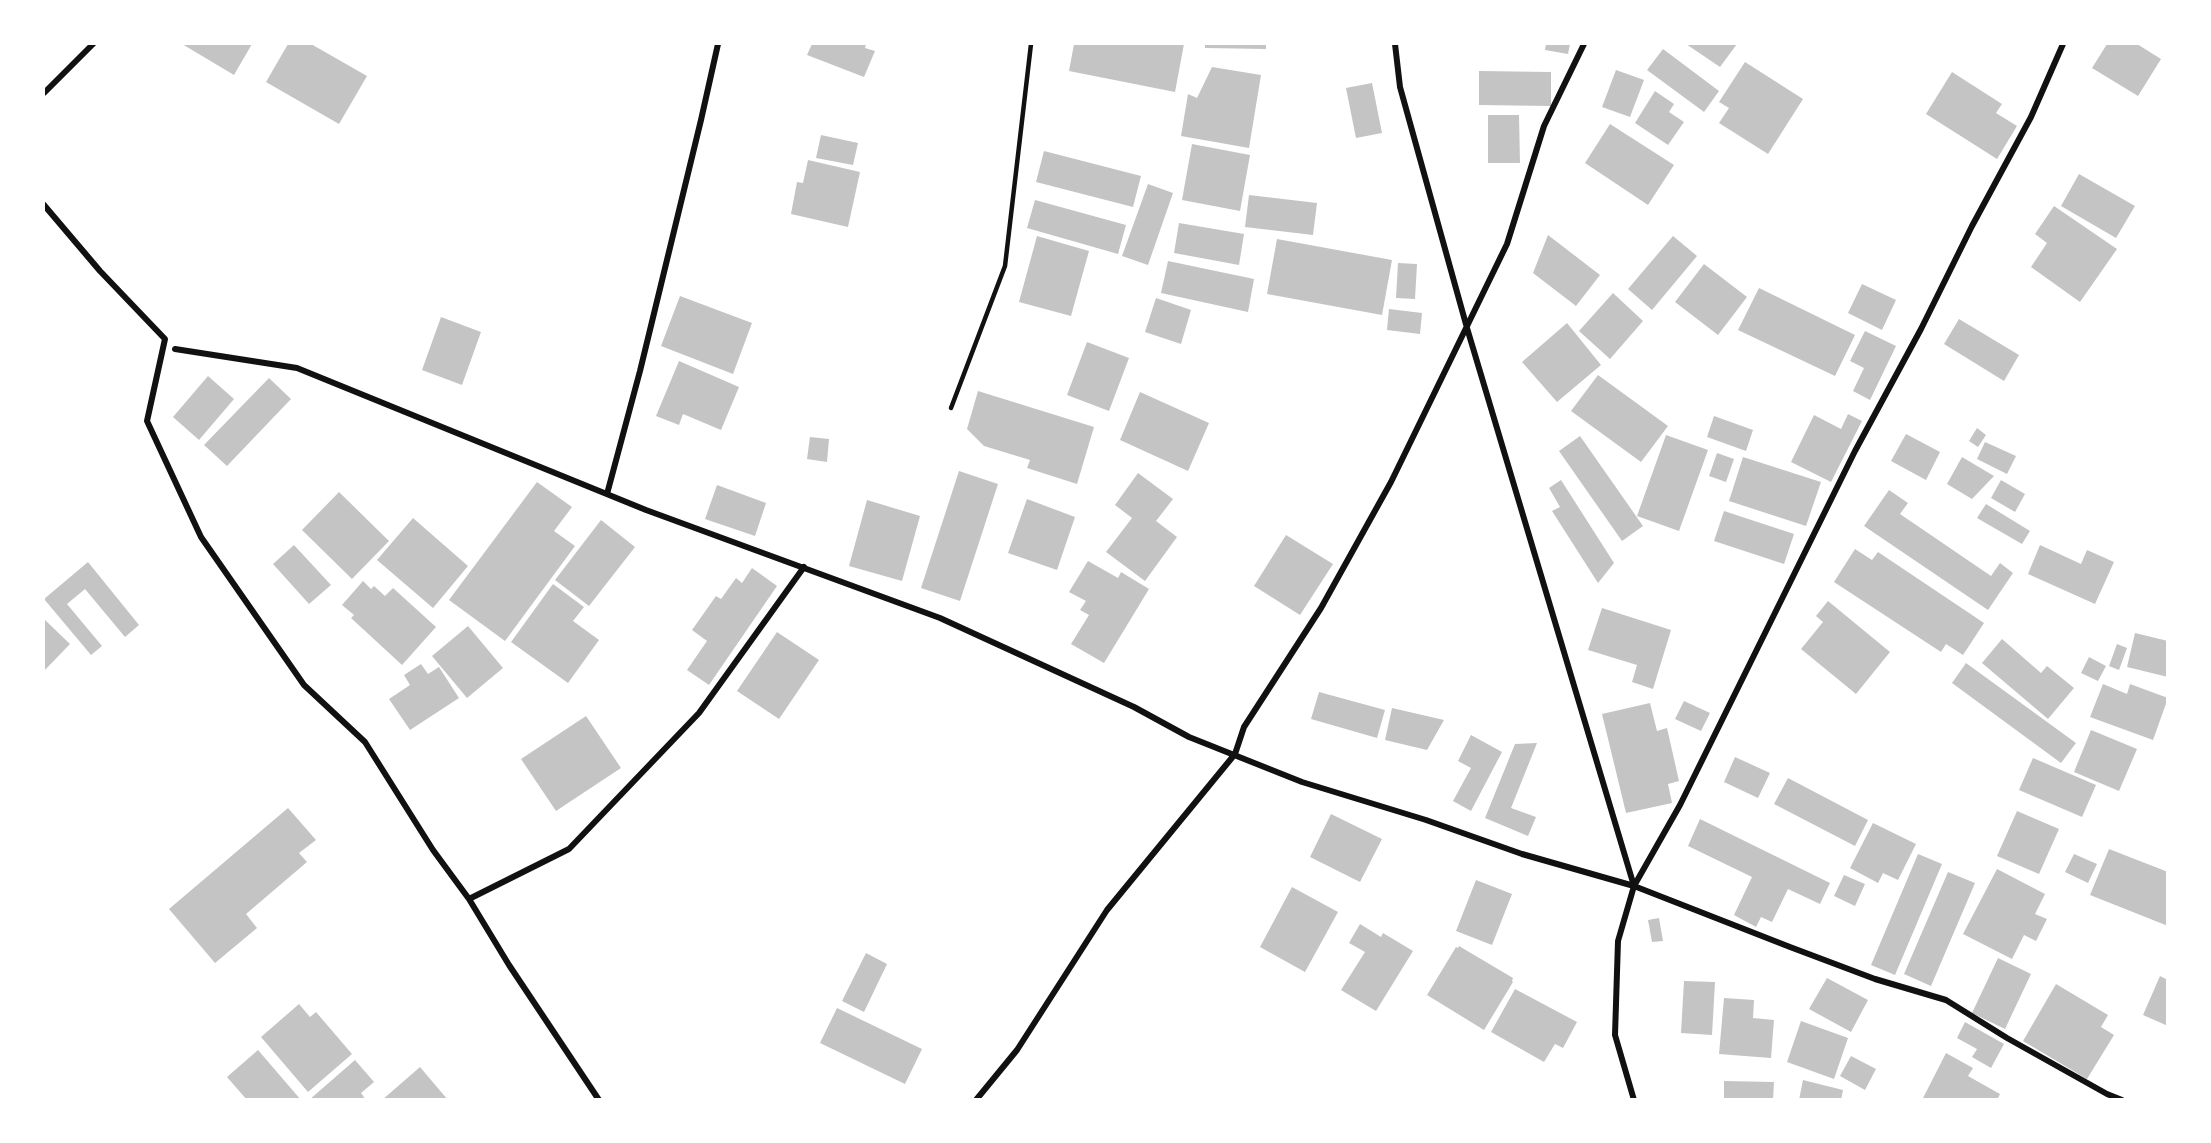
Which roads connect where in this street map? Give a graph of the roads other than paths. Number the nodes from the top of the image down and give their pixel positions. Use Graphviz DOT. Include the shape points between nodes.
graph roads {
  1 [pos="93,44"];
  2 [pos="718,44"];
  3 [pos="1031,44"];
  4 [pos="1395,44"];
  5 [pos="1584,44"];
  6 [pos="2063,44"];
  7 [pos="44,93"];
  8 [pos="44,206"];
  9 [pos="1467,328"];
  10 [pos="175,349"];
  11 [pos="951,408"];
  12 [pos="607,494"];
  13 [pos="804,567"];
  14 [pos="1235,754"];
  15 [pos="1634,886"];
  16 [pos="469,899"];
  17 [pos="599,1100"];
  18 [pos="976,1100"];
  19 [pos="1634,1100"];
  20 [pos="2122,1100"];
  1 -- 7 [label="street"];
  2 -- 12 [label="street"];
  3 -- 11 [label="lane" via="1005,266"];
  4 -- 9 [label="street" via="1400,87"];
  5 -- 9 [label="street" via="1544,126 1507,244"];
  6 -- 15 [label="street" via="2031,117 1855,452 1680,804"];
  8 -- 16 [label="street" via="165,339 147,421 201,537 304,685 365,742"];
  9 -- 14 [label="street" via="1391,482 1321,608 1244,727"];
  9 -- 15 [label="street"];
  10 -- 12 [label="street" via="297,368"];
  12 -- 13 [label="street"];
  13 -- 14 [label="street" via="939,618 1134,707 1189,737"];
  13 -- 16 [label="street" via="699,714 568,849"];
  14 -- 15 [label="street" via="1302,782"];
  14 -- 18 [label="street" via="1107,910 1017,1050"];
  15 -- 19 [label="street" via="1618,941 1615,1035"];
  15 -- 20 [label="street" via="1790,948 1946,1000"];
  16 -- 17 [label="street"];
}
